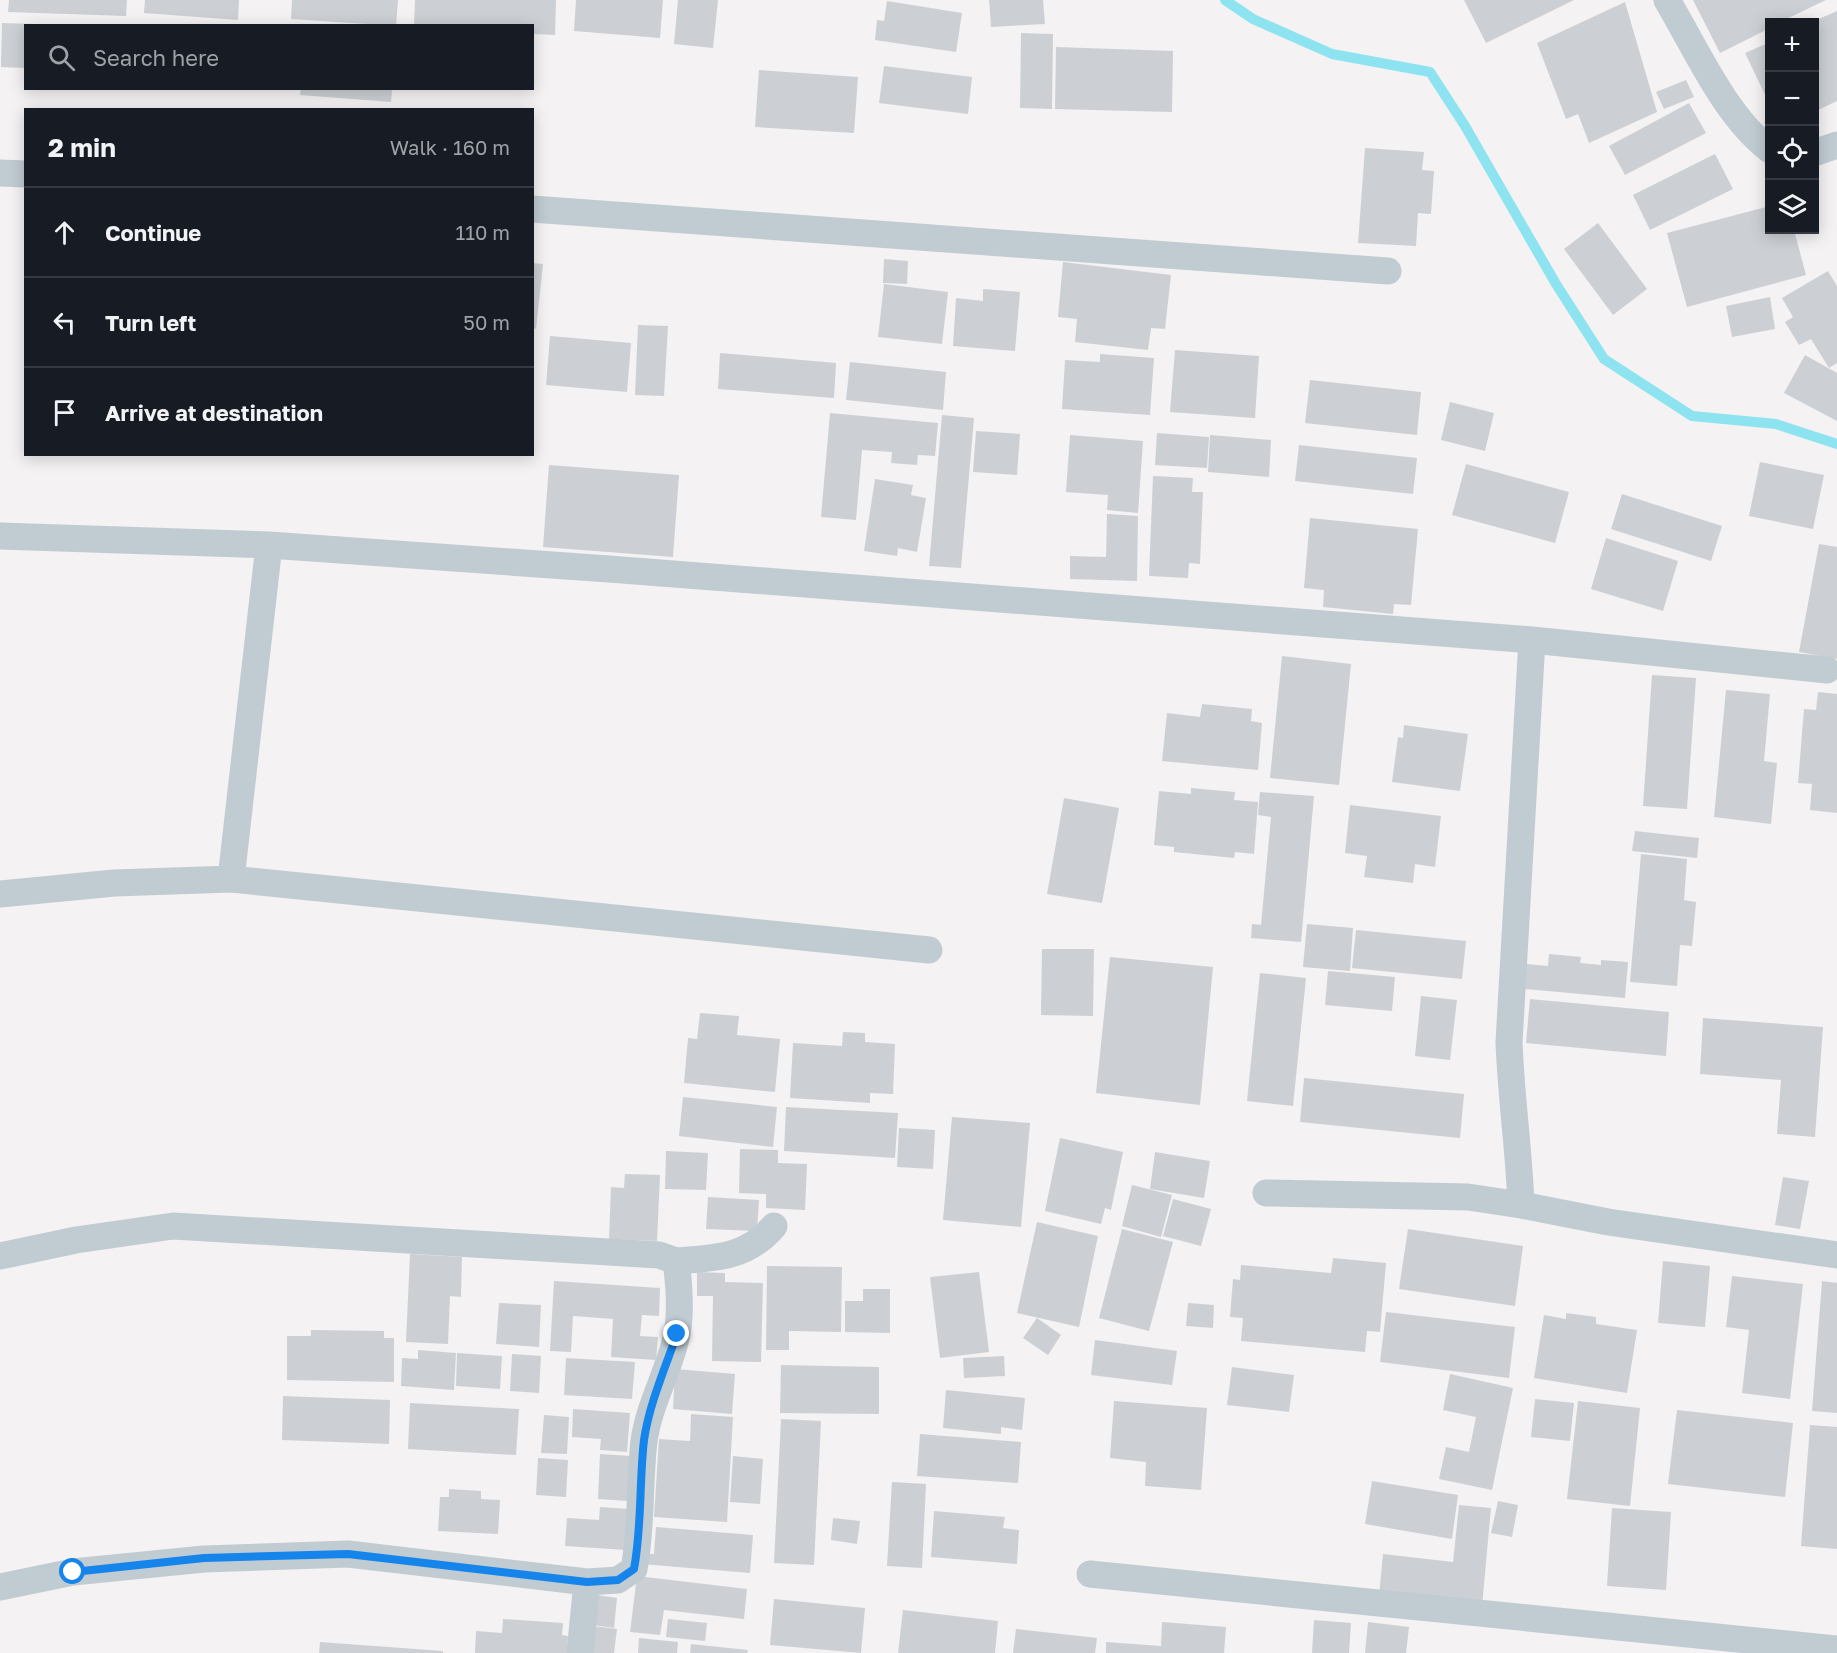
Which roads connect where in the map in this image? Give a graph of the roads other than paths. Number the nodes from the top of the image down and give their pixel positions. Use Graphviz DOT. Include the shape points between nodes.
graph roads {
  1 [pos="1667,0"];
  2 [pos="1837,145"];
  3 [pos="1765,146"];
  4 [pos="1819,152"];
  5 [pos="0,173"];
  6 [pos="24,174"];
  7 [pos="534,209"];
  8 [pos="1388,271"];
  9 [pos="0,536"];
  10 [pos="269,545"];
  11 [pos="1532,640"];
  12 [pos="1827,670"];
  13 [pos="231,879"];
  14 [pos="0,894"];
  15 [pos="929,950"];
  16 [pos="1266,1193"];
  17 [pos="1521,1205"];
  18 [pos="774,1226"];
  19 [pos="1837,1255"];
  20 [pos="0,1256"];
  21 [pos="676,1260"];
  22 [pos="1090,1574"];
  23 [pos="587,1582"];
  24 [pos="0,1587"];
  25 [pos="1837,1649"];
  26 [pos="580,1653"];
  1 -- 3 [label="street" via="1730,106"];
  2 -- 4 [label="street"];
  5 -- 6 [label="street"];
  7 -- 8 [label="street"];
  9 -- 10 [label="street"];
  10 -- 11 [label="street"];
  10 -- 13 [label="street"];
  11 -- 12 [label="street"];
  11 -- 17 [label="street" via="1509,1042"];
  13 -- 14 [label="street" via="114,883"];
  13 -- 15 [label="street"];
  16 -- 17 [label="street" via="1468,1197"];
  17 -- 19 [label="street" via="1608,1222"];
  18 -- 21 [label="street" via="762,1240 726,1257"];
  20 -- 21 [label="street" via="173,1226"];
  21 -- 23 [label="street" via="677,1334 645,1439 634,1569 618,1580"];
  22 -- 25 [label="street"];
  23 -- 24 [label="street" via="348,1554 204,1558 73,1572"];
  23 -- 26 [label="street"];
}
